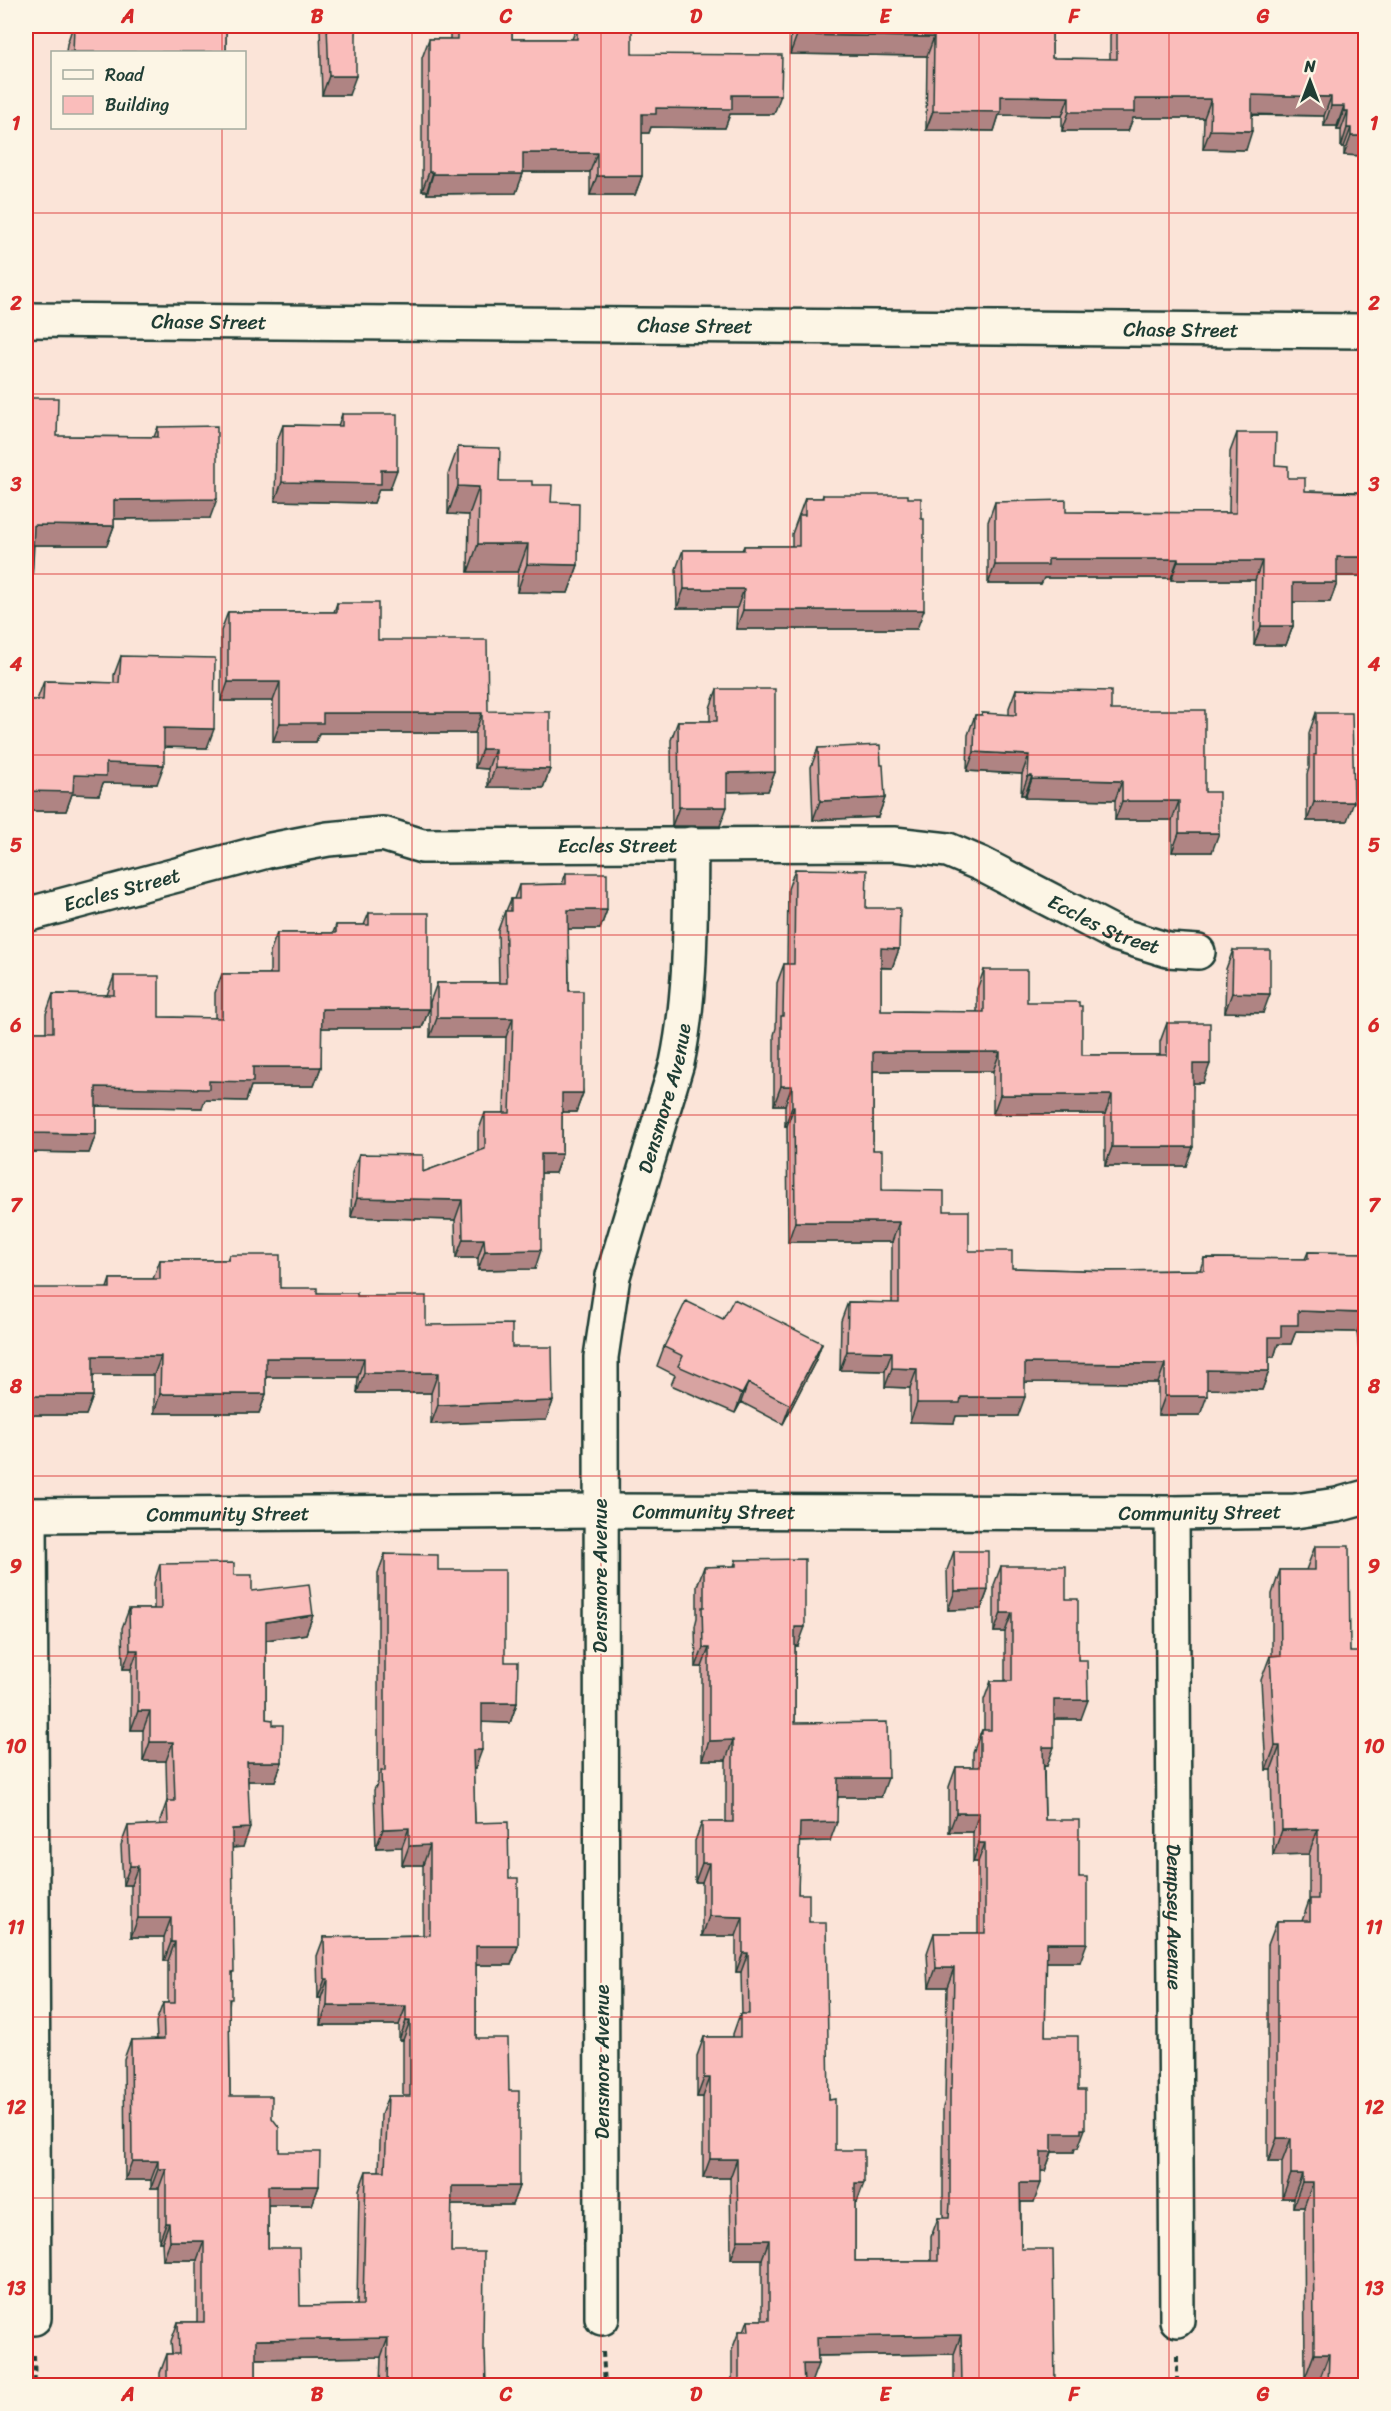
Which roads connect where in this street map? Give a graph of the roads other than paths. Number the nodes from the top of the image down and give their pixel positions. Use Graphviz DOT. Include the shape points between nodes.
graph roads {
  1 [pos="26,320"];
  2 [pos="1365,331"];
  3 [pos="691,844"];
  4 [pos="26,915"];
  5 [pos="1198,952"];
  6 [pos="1365,1497"];
  7 [pos="600,1511"];
  8 [pos="1172,1513"];
  9 [pos="28,1515"];
  10 [pos="34,2318"];
  11 [pos="602,2318"];
  12 [pos="1177,2320"];
  1 -- 2 [label="street, Chase Street"];
  3 -- 4 [label="street, Eccles Street" via="422,846 382,834 328,839 271,850"];
  3 -- 5 [label="street, Eccles Street" via="894,844 948,850 1116,934 1168,950"];
  3 -- 7 [label="street, Densmore Avenue" via="690,950 684,1029 622,1242 606,1312 601,1357"];
  6 -- 8 [label="street, Community Street" via="1295,1511"];
  7 -- 8 [label="street, Community Street"];
  7 -- 9 [label="street, Community Street"];
  7 -- 11 [label="street, Densmore Avenue"];
  8 -- 12 [label="street, Dempsey Avenue"];
  9 -- 10 [label="street"];
}
